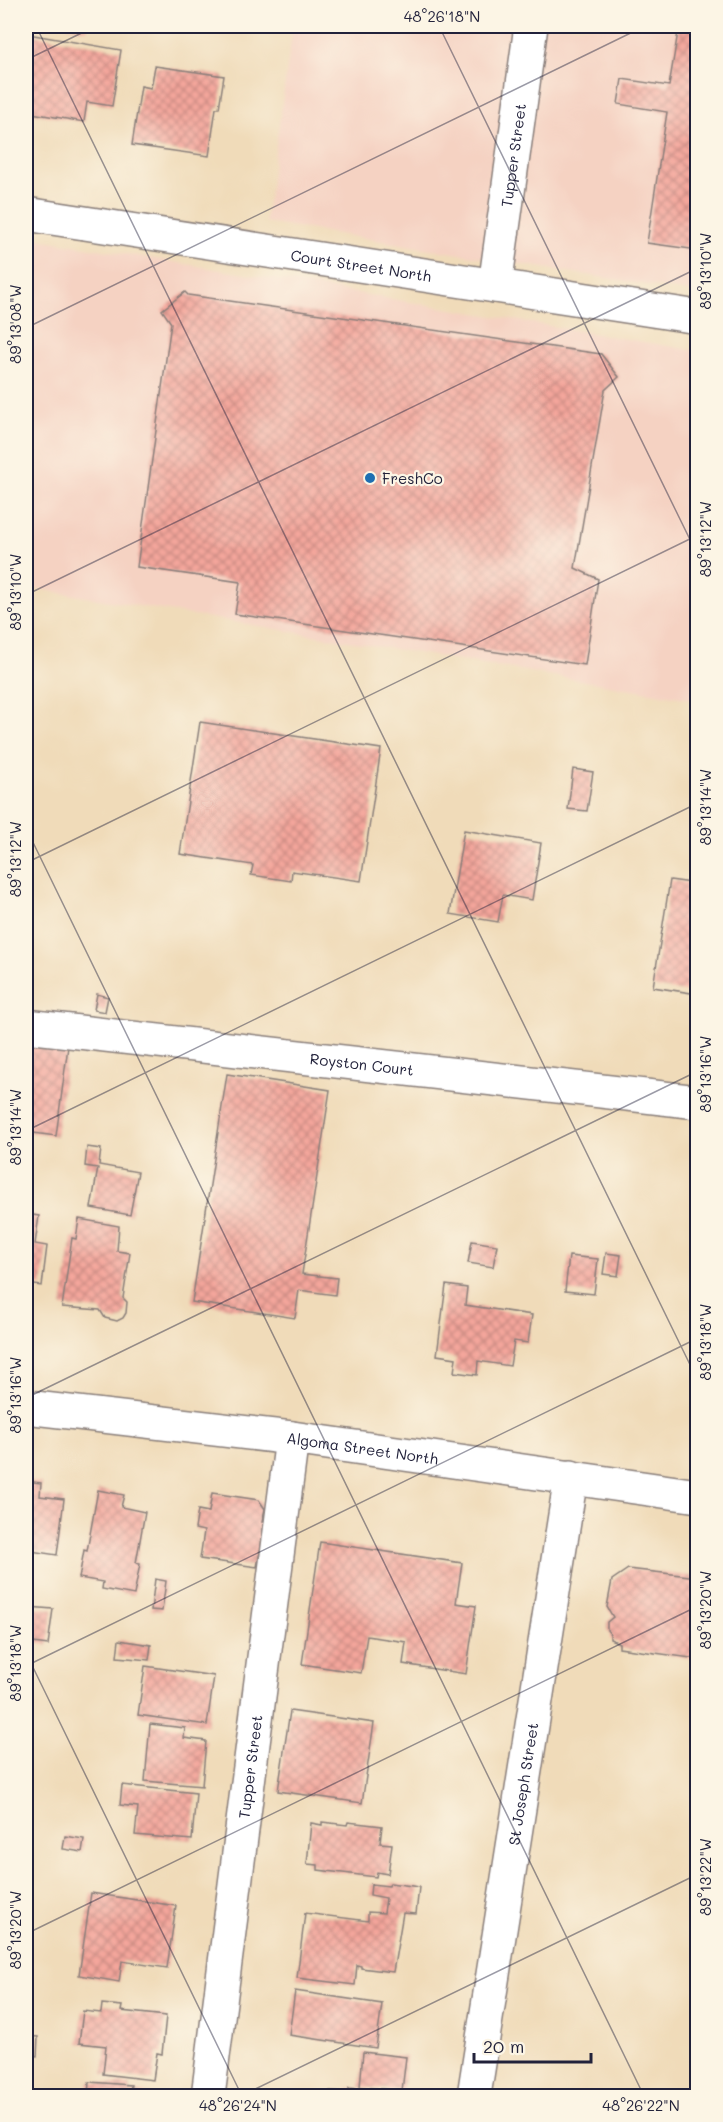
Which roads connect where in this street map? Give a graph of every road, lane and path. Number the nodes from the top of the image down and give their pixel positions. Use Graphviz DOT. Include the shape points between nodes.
graph roads {
  1 [pos="531,26"];
  2 [pos="26,214"];
  3 [pos="495,286"];
  4 [pos="698,317"];
  5 [pos="26,1026"];
  6 [pos="698,1102"];
  7 [pos="26,1407"];
  8 [pos="292,1438"];
  9 [pos="571,1478"];
  10 [pos="698,1496"];
  11 [pos="475,2089"];
  12 [pos="208,2097"];
  1 -- 3 [label="street, Tupper Street"];
  2 -- 3 [label="street, Court Street North"];
  3 -- 4 [label="street, Court Street North"];
  5 -- 6 [label="street, Royston Court"];
  7 -- 8 [label="street, Algoma Street North"];
  8 -- 9 [label="street, Algoma Street North"];
  8 -- 12 [label="street, Tupper Street"];
  9 -- 10 [label="street, Algoma Street North"];
  9 -- 11 [label="street, St Joseph Street"];
}
